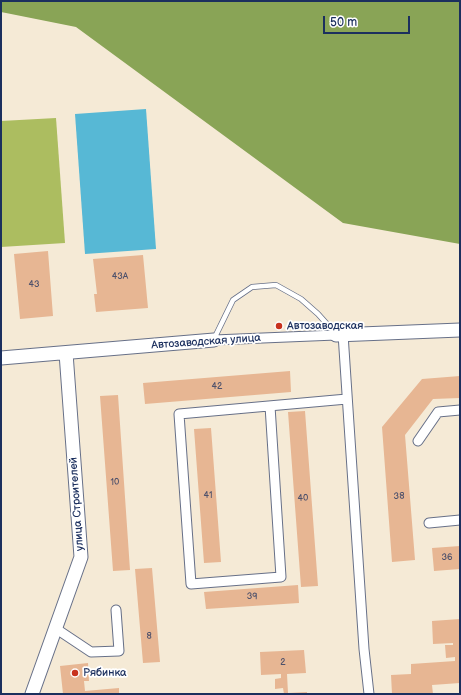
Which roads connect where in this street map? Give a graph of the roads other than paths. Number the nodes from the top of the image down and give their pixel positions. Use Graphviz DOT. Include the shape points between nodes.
graph roads {
  1 [pos="460,330"];
  2 [pos="339,334"];
  3 [pos="214,340"];
  4 [pos="66,354"];
  5 [pos="1,358"];
  6 [pos="347,399"];
  7 [pos="270,406"];
  8 [pos="460,410"];
  9 [pos="418,441"];
  10 [pos="460,520"];
  11 [pos="429,523"];
  12 [pos="116,610"];
  13 [pos="55,628"];
  14 [pos="32,694"];
  15 [pos="369,694"];
  1 -- 2 [label="street, Автозаводская улица"];
  2 -- 3 [label="street, Автозаводская улица"];
  2 -- 3 [label="lane" via="301,299 276,285 252,287 233,300"];
  2 -- 6 [label="street"];
  3 -- 4 [label="street, Автозаводская улица"];
  4 -- 5 [label="street, Автозаводская улица"];
  4 -- 13 [label="street, улица Строителей" via="81,556"];
  6 -- 7 [label="street"];
  6 -- 15 [label="street" via="363,641"];
  7 -- 7 [label="street" via="179,414 191,584 281,577"];
  8 -- 9 [label="street" via="438,412"];
  10 -- 11 [label="street"];
  12 -- 13 [label="street" via="119,651 91,652"];
  13 -- 14 [label="street, улица Строителей"];
}
